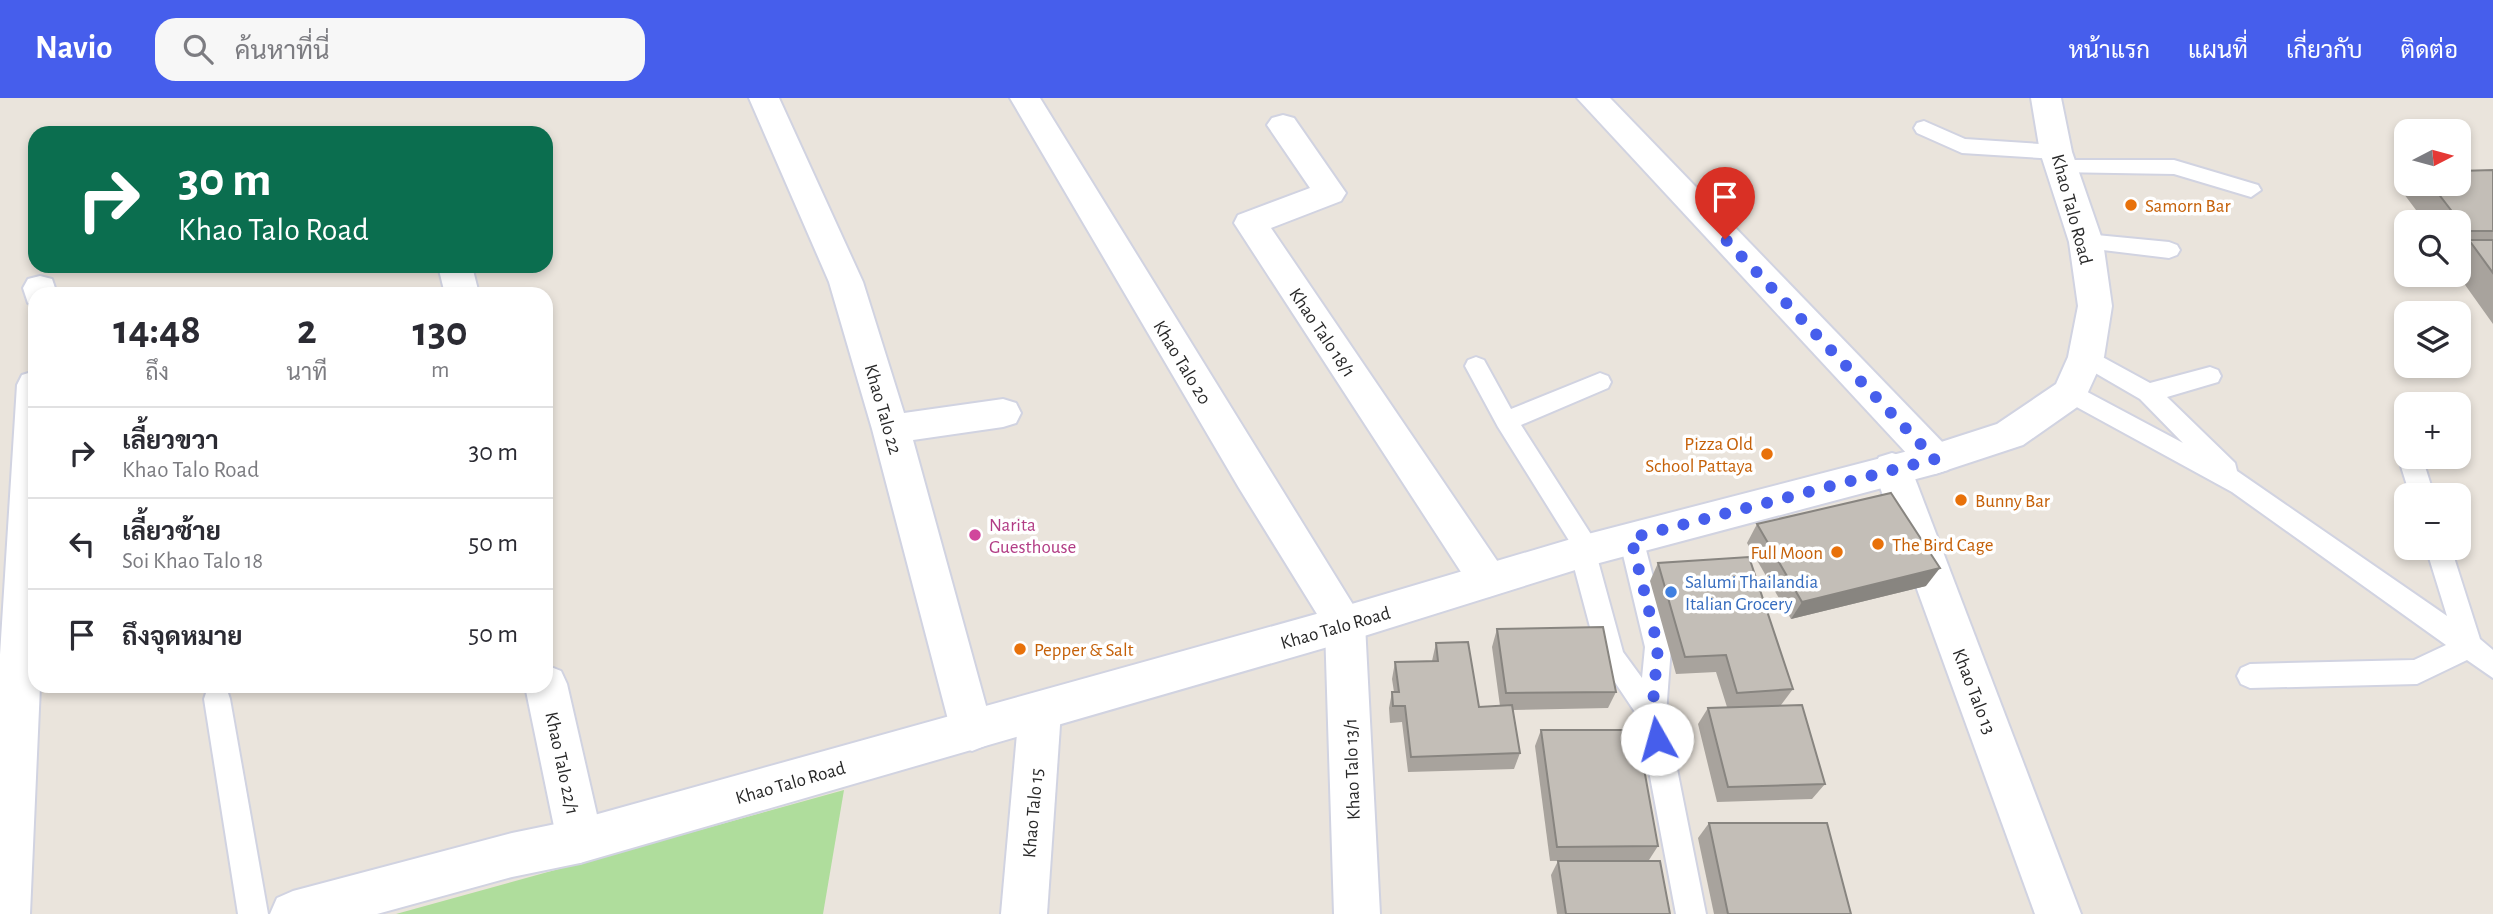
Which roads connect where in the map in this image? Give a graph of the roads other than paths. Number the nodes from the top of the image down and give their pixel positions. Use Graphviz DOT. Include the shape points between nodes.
graph roads {
  1 [pos="764,98"];
  2 [pos="1025,98"];
  3 [pos="1592,98"];
  4 [pos="2046,98"];
  5 [pos="1283,125"];
  6 [pos="1924,128"];
  7 [pos="2059,159"];
  8 [pos="2251,190"];
  9 [pos="2086,242"];
  10 [pos="2169,250"];
  11 [pos="2085,357"];
  12 [pos="1476,366"];
  13 [pos="2210,376"];
  14 [pos="1600,382"];
  15 [pos="2070,393"];
  16 [pos="2148,393"];
  17 [pos="1003,413"];
  18 [pos="1506,421"];
  19 [pos="891,429"];
  20 [pos="1935,459"];
  21 [pos="1892,468"];
  22 [pos="2241,485"];
  23 [pos="28,517"];
  24 [pos="1631,538"];
  25 [pos="1586,551"];
  26 [pos="2443,560"];
  27 [pos="1488,580"];
  28 [pos="1345,624"];
  29 [pos="2469,646"];
  30 [pos="2493,666"];
  31 [pos="2250,676"];
  32 [pos="548,693"];
  33 [pos="217,699"];
  34 [pos="1040,711"];
  35 [pos="1652,714"];
  36 [pos="972,731"];
  37 [pos="580,841"];
  38 [pos="7,914"];
  39 [pos="253,914"];
  40 [pos="293,914"];
  41 [pos="1024,914"];
  42 [pos="1357,914"];
  43 [pos="1691,914"];
  44 [pos="2058,914"];
  1 -- 19 [label="street, Khao Talo 22" via="846,282"];
  2 -- 28 [label="street, Khao Talo 20"];
  3 -- 20 [label="street"];
  4 -- 7 [label="street, Khao Talo Road"];
  5 -- 27 [label="street, Khao Talo 18/1" via="1330,193 1250,223"];
  6 -- 7 [label="lane" via="1962,146"];
  7 -- 8 [label="lane" via="2174,167"];
  7 -- 9 [label="street, Khao Talo Road"];
  9 -- 10 [label="lane"];
  9 -- 11 [label="street, Khao Talo Road" via="2095,306"];
  11 -- 15 [label="street, Khao Talo Road"];
  11 -- 16 [label="lane"];
  12 -- 18 [label="lane"];
  13 -- 16 [label="lane"];
  14 -- 18 [label="lane"];
  15 -- 20 [label="street, Khao Talo Road" via="2010,435"];
  15 -- 22 [label="lane"];
  16 -- 22 [label="lane"];
  17 -- 19 [label="street"];
  18 -- 25 [label="lane"];
  19 -- 36 [label="street, Khao Talo 22"];
  20 -- 21 [label="street, Khao Talo Road"];
  21 -- 24 [label="street, Khao Talo Road"];
  21 -- 44 [label="street, Khao Talo 13"];
  22 -- 29 [label="lane"];
  23 -- 38 [label="street"];
  24 -- 25 [label="street, Khao Talo Road"];
  24 -- 35 [label="lane" via="1658,647"];
  25 -- 27 [label="street, Khao Talo Road"];
  25 -- 35 [label="lane" via="1611,657"];
  26 -- 29 [label="lane"];
  27 -- 28 [label="street, Khao Talo Road"];
  28 -- 34 [label="street, Khao Talo Road"];
  28 -- 42 [label="street, Khao Talo 13/1"];
  29 -- 30 [label="lane"];
  29 -- 31 [label="lane" via="2417,673"];
  32 -- 37 [label="street, Khao Talo 22/1"];
  33 -- 39 [label="lane"];
  34 -- 36 [label="street, Khao Talo Road"];
  34 -- 41 [label="street, Khao Talo 15"];
  35 -- 43 [label="lane"];
  36 -- 37 [label="street, Khao Talo Road"];
  37 -- 40 [label="street, Khao Talo Road"];
}
